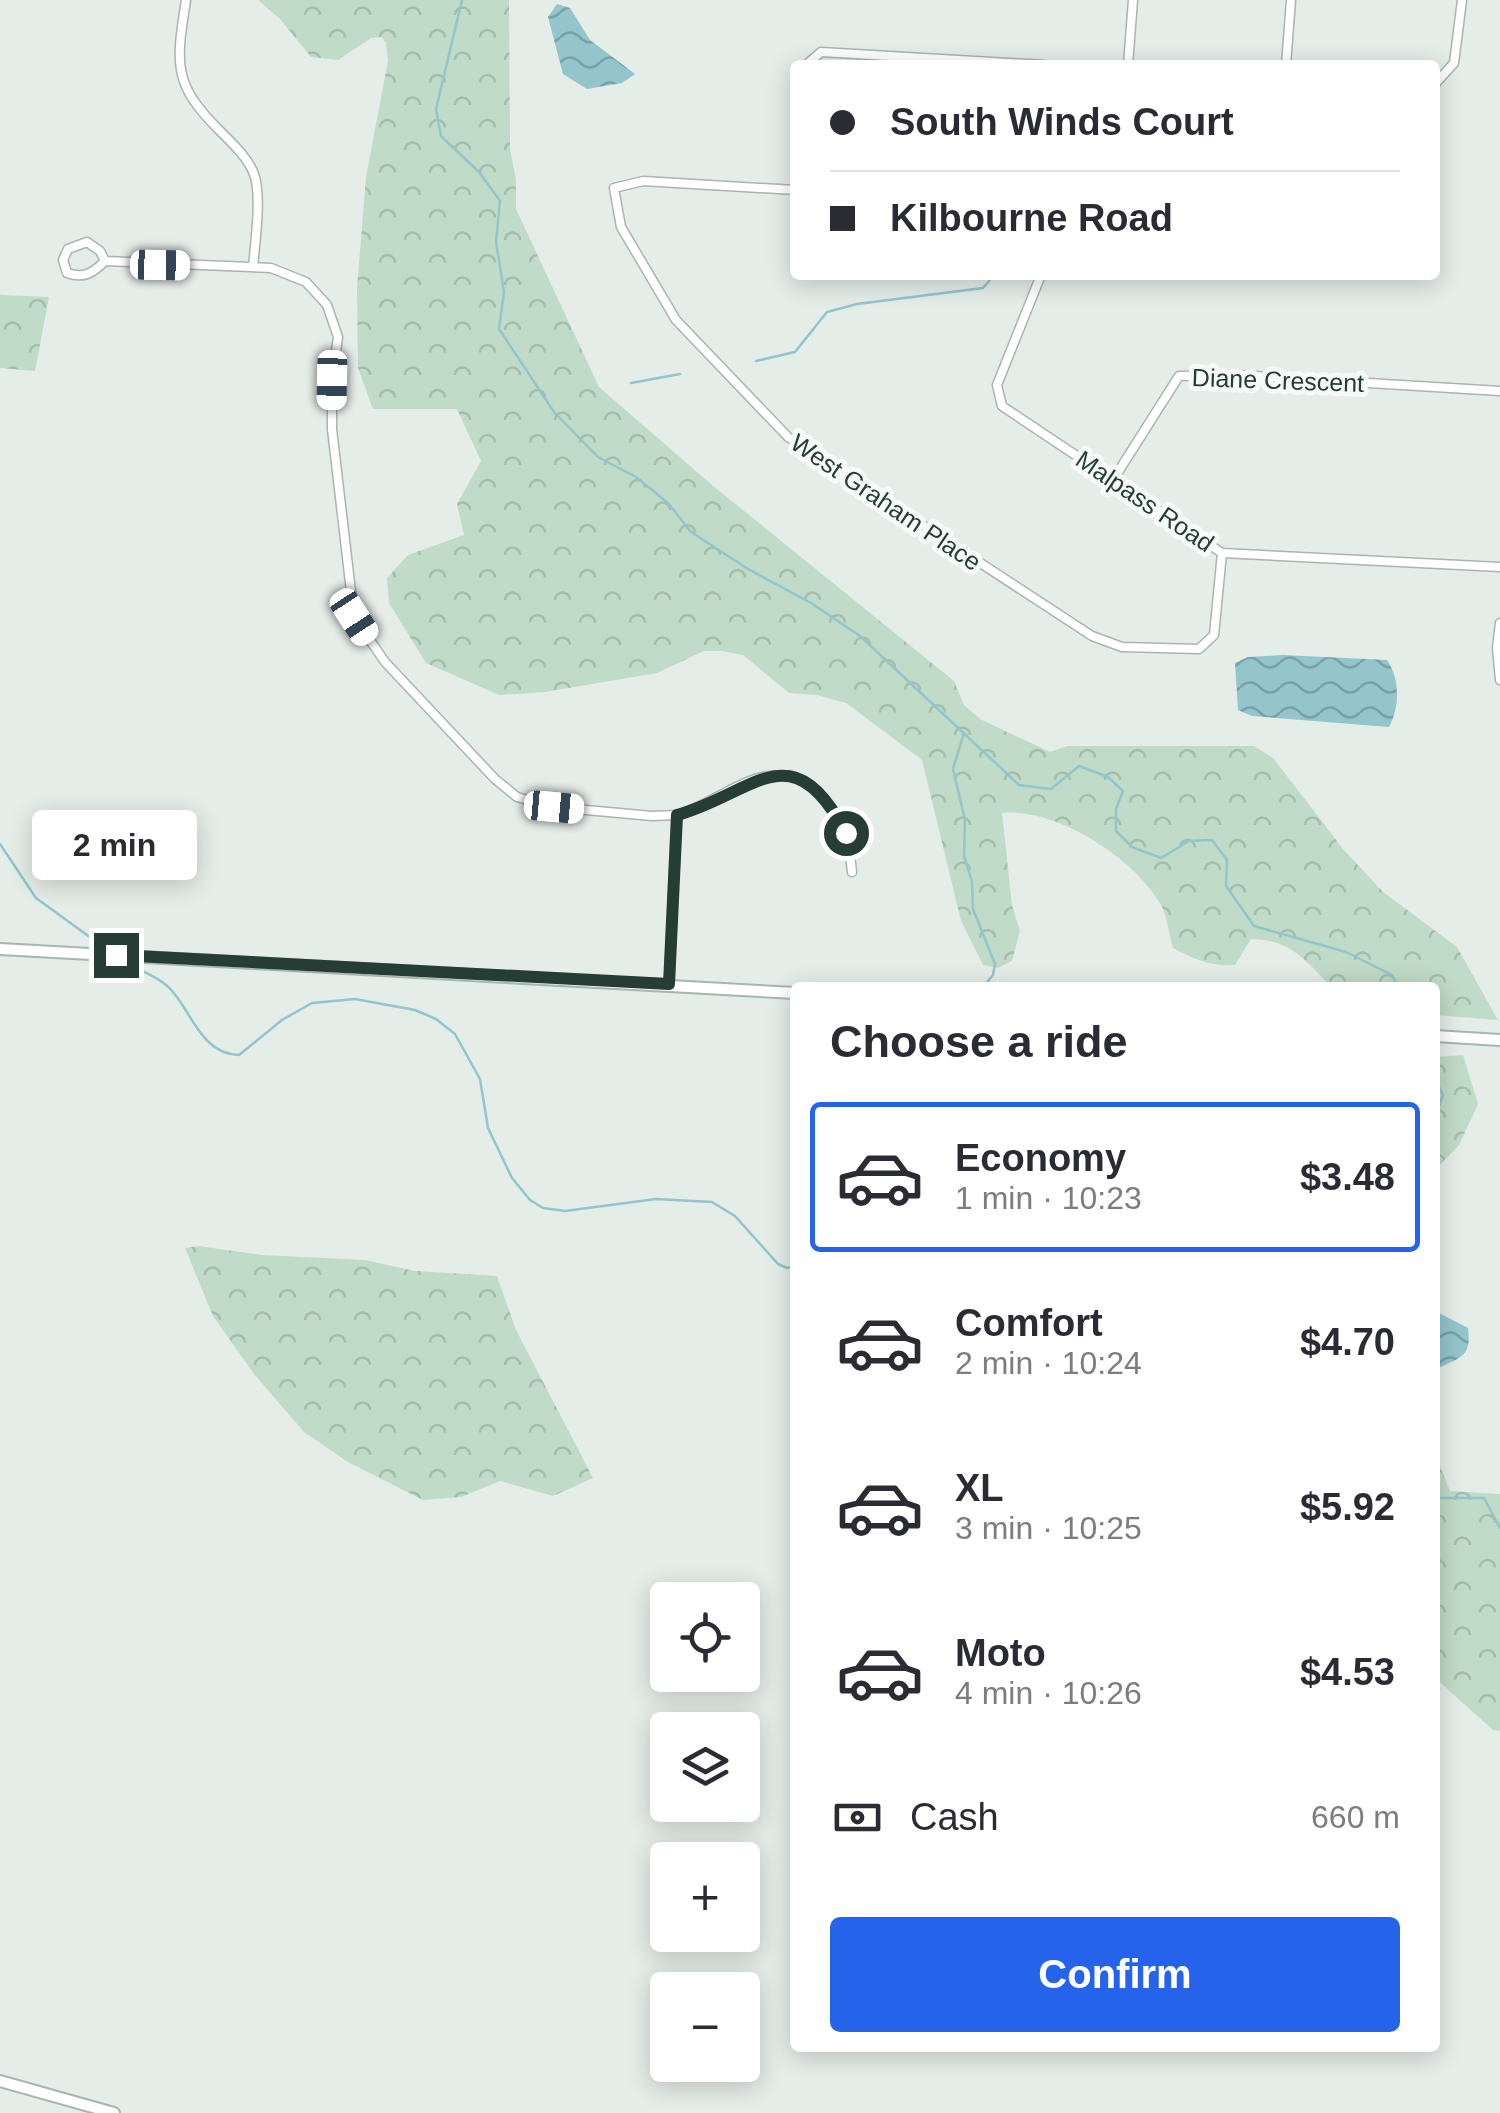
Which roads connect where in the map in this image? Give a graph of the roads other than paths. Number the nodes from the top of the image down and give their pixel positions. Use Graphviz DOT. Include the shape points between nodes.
graph roads {
  1 [pos="186,0"];
  2 [pos="1132,0"];
  3 [pos="1292,0"];
  4 [pos="1462,0"];
  5 [pos="812,60"];
  6 [pos="958,60"];
  7 [pos="1128,60"];
  8 [pos="1286,60"];
  9 [pos="1440,78"];
  10 [pos="790,190"];
  11 [pos="105,261"];
  12 [pos="253,267"];
  13 [pos="1039,280"];
  14 [pos="1500,392"];
  15 [pos="1114,480"];
  16 [pos="1222,552"];
  17 [pos="1500,567"];
  18 [pos="1500,624"];
  19 [pos="1500,680"];
  20 [pos="677,815"];
  21 [pos="852,872"];
  22 [pos="0,949"];
  23 [pos="669,984"];
  24 [pos="790,993"];
  25 [pos="1440,1036"];
  26 [pos="1500,1040"];
  27 [pos="0,2081"];
  28 [pos="114,2113"];
  1 -- 12 [label="street" via="180,80 256,178"];
  2 -- 7 [label="street"];
  3 -- 8 [label="street"];
  4 -- 9 [label="street" via="1454,63"];
  5 -- 6 [label="street" via="821,52"];
  10 -- 16 [label="street, West Graham Place" via="644,181 614,188 621,227 676,320 788,437 1038,604 1122,647 1198,649 1214,635"];
  11 -- 11 [label="street" via="78,277 67,273 63,260 68,248 87,242"];
  11 -- 12 [label="street"];
  12 -- 20 [label="street" via="306,282 333,321 335,473 354,617 385,662 517,797 554,807"];
  13 -- 15 [label="street, Malpass Road" via="997,385 1002,406"];
  14 -- 15 [label="street, Diane Crescent" via="1179,376"];
  15 -- 16 [label="street, Malpass Road"];
  16 -- 17 [label="street, Malpass Road"];
  18 -- 19 [label="street"];
  20 -- 21 [label="street" via="754,780 778,775 808,782 846,833"];
  20 -- 23 [label="street"];
  22 -- 23 [label="street"];
  23 -- 24 [label="street"];
  25 -- 26 [label="street"];
  27 -- 28 [label="street"];
}
